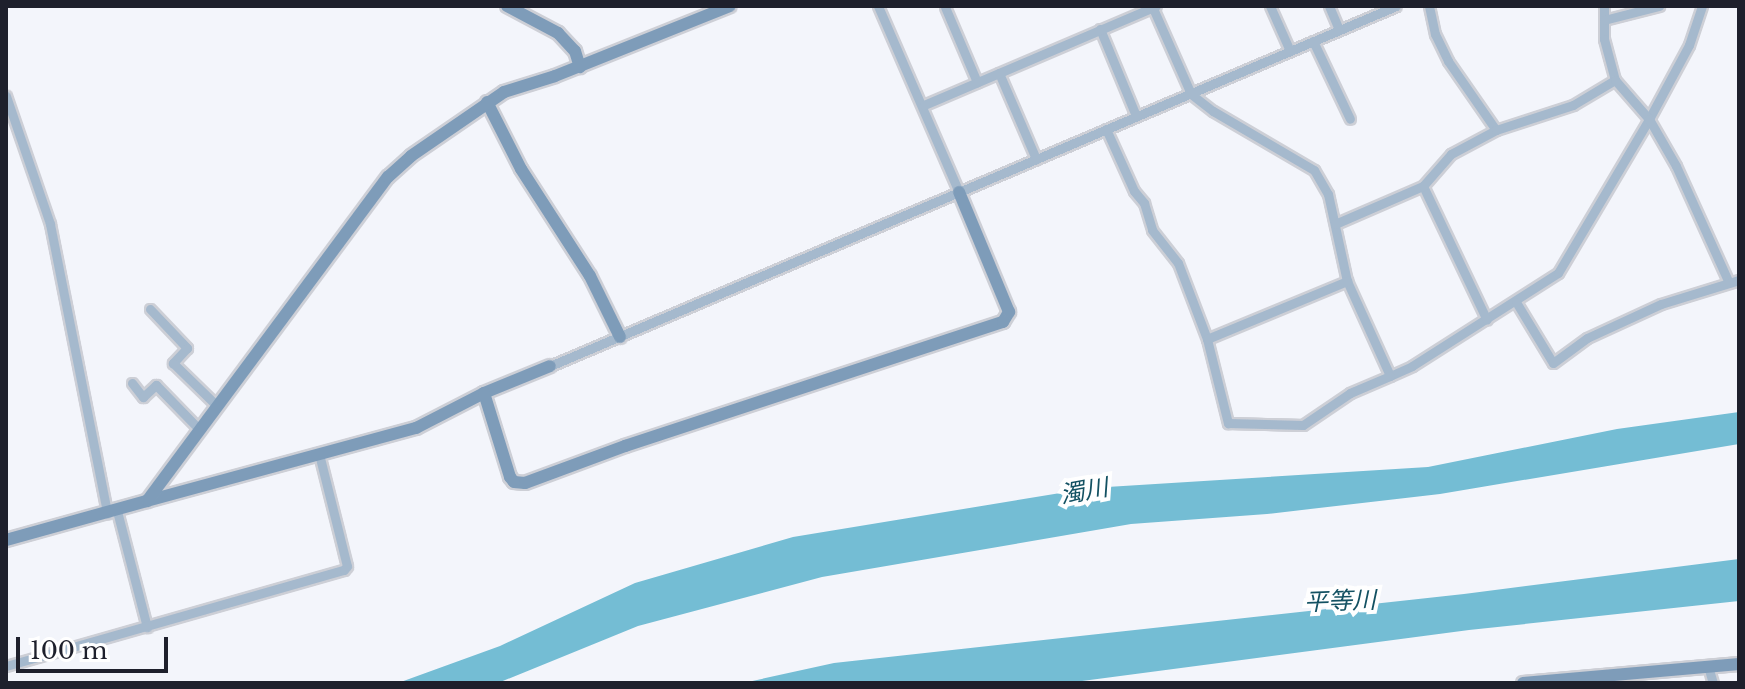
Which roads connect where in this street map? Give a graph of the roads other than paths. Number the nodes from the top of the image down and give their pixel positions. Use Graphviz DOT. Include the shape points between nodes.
graph roads {
  1 [pos="507,6"];
  2 [pos="730,6"];
  3 [pos="878,6"];
  4 [pos="1270,6"];
  5 [pos="1329,6"];
  6 [pos="1361,6"];
  7 [pos="1429,6"];
  8 [pos="1604,6"];
  9 [pos="1659,6"];
  10 [pos="1702,6"];
  11 [pos="945,7"];
  12 [pos="1154,7"];
  13 [pos="1392,7"];
  14 [pos="1367,18"];
  15 [pos="1604,20"];
  16 [pos="1100,29"];
  17 [pos="1339,30"];
  18 [pos="1313,41"];
  19 [pos="1290,51"];
  20 [pos="580,67"];
  21 [pos="999,73"];
  22 [pos="1615,80"];
  23 [pos="977,82"];
  24 [pos="1191,94"];
  25 [pos="6,96"];
  26 [pos="487,102"];
  27 [pos="924,105"];
  28 [pos="1136,116"];
  29 [pos="1350,119"];
  30 [pos="1649,119"];
  31 [pos="1106,129"];
  32 [pos="1496,130"];
  33 [pos="1036,159"];
  34 [pos="1423,186"];
  35 [pos="959,192"];
  36 [pos="1335,224"];
  37 [pos="1347,281"];
  38 [pos="1734,282"];
  39 [pos="1516,302"];
  40 [pos="150,309"];
  41 [pos="1487,320"];
  42 [pos="620,337"];
  43 [pos="1207,339"];
  44 [pos="550,366"];
  45 [pos="1390,376"];
  46 [pos="132,383"];
  47 [pos="484,393"];
  48 [pos="217,406"];
  49 [pos="199,429"];
  50 [pos="319,454"];
  51 [pos="147,501"];
  52 [pos="112,512"];
  53 [pos="6,540"];
  54 [pos="147,627"];
  55 [pos="1739,664"];
  56 [pos="6,666"];
  57 [pos="1708,666"];
  58 [pos="1523,683"];
  59 [pos="1713,683"];
  1 -- 20 [label="street" via="558,33 575,51"];
  2 -- 20 [label="street"];
  3 -- 27 [label="street"];
  4 -- 19 [label="street"];
  5 -- 17 [label="street"];
  6 -- 14 [label="street"];
  7 -- 32 [label="street" via="1448,61"];
  8 -- 15 [label="street"];
  9 -- 15 [label="street"];
  10 -- 30 [label="street" via="1689,45"];
  11 -- 23 [label="street"];
  12 -- 16 [label="street"];
  12 -- 24 [label="street"];
  13 -- 14 [label="street"];
  14 -- 17 [label="street"];
  15 -- 22 [label="street"];
  16 -- 21 [label="street"];
  16 -- 28 [label="street"];
  17 -- 18 [label="street"];
  18 -- 19 [label="street"];
  18 -- 29 [label="street"];
  19 -- 24 [label="street"];
  20 -- 26 [label="street" via="513,87"];
  21 -- 23 [label="street"];
  21 -- 33 [label="street"];
  22 -- 30 [label="street"];
  22 -- 32 [label="street" via="1573,105"];
  23 -- 27 [label="street"];
  24 -- 28 [label="street"];
  24 -- 36 [label="street" via="1314,170 1328,194"];
  25 -- 52 [label="street" via="50,224"];
  26 -- 42 [label="street"];
  26 -- 48 [label="street" via="388,177"];
  27 -- 35 [label="street"];
  28 -- 31 [label="street"];
  30 -- 38 [label="street"];
  30 -- 39 [label="street" via="1558,273"];
  31 -- 33 [label="street"];
  31 -- 43 [label="street" via="1152,230 1178,263"];
  32 -- 34 [label="street" via="1451,154"];
  33 -- 35 [label="street"];
  34 -- 36 [label="street"];
  34 -- 41 [label="street"];
  35 -- 42 [label="street"];
  35 -- 47 [label="street" via="1009,312 1003,322 525,483 510,477"];
  36 -- 37 [label="street"];
  37 -- 43 [label="street"];
  37 -- 45 [label="street"];
  38 -- 39 [label="street" via="1661,304 1587,338 1553,363"];
  39 -- 41 [label="street"];
  40 -- 48 [label="street" via="187,348 173,363"];
  41 -- 45 [label="street"];
  42 -- 44 [label="street"];
  43 -- 45 [label="street" via="1228,423 1303,425 1350,393"];
  44 -- 47 [label="street"];
  46 -- 49 [label="street" via="143,397 156,385"];
  47 -- 50 [label="street" via="416,428"];
  48 -- 49 [label="street"];
  49 -- 51 [label="street"];
  50 -- 51 [label="street"];
  50 -- 54 [label="street" via="344,570"];
  51 -- 52 [label="street"];
  52 -- 53 [label="street"];
  52 -- 54 [label="street"];
  54 -- 56 [label="street"];
  55 -- 57 [label="street"];
  57 -- 58 [label="street"];
  57 -- 59 [label="street"];
}
